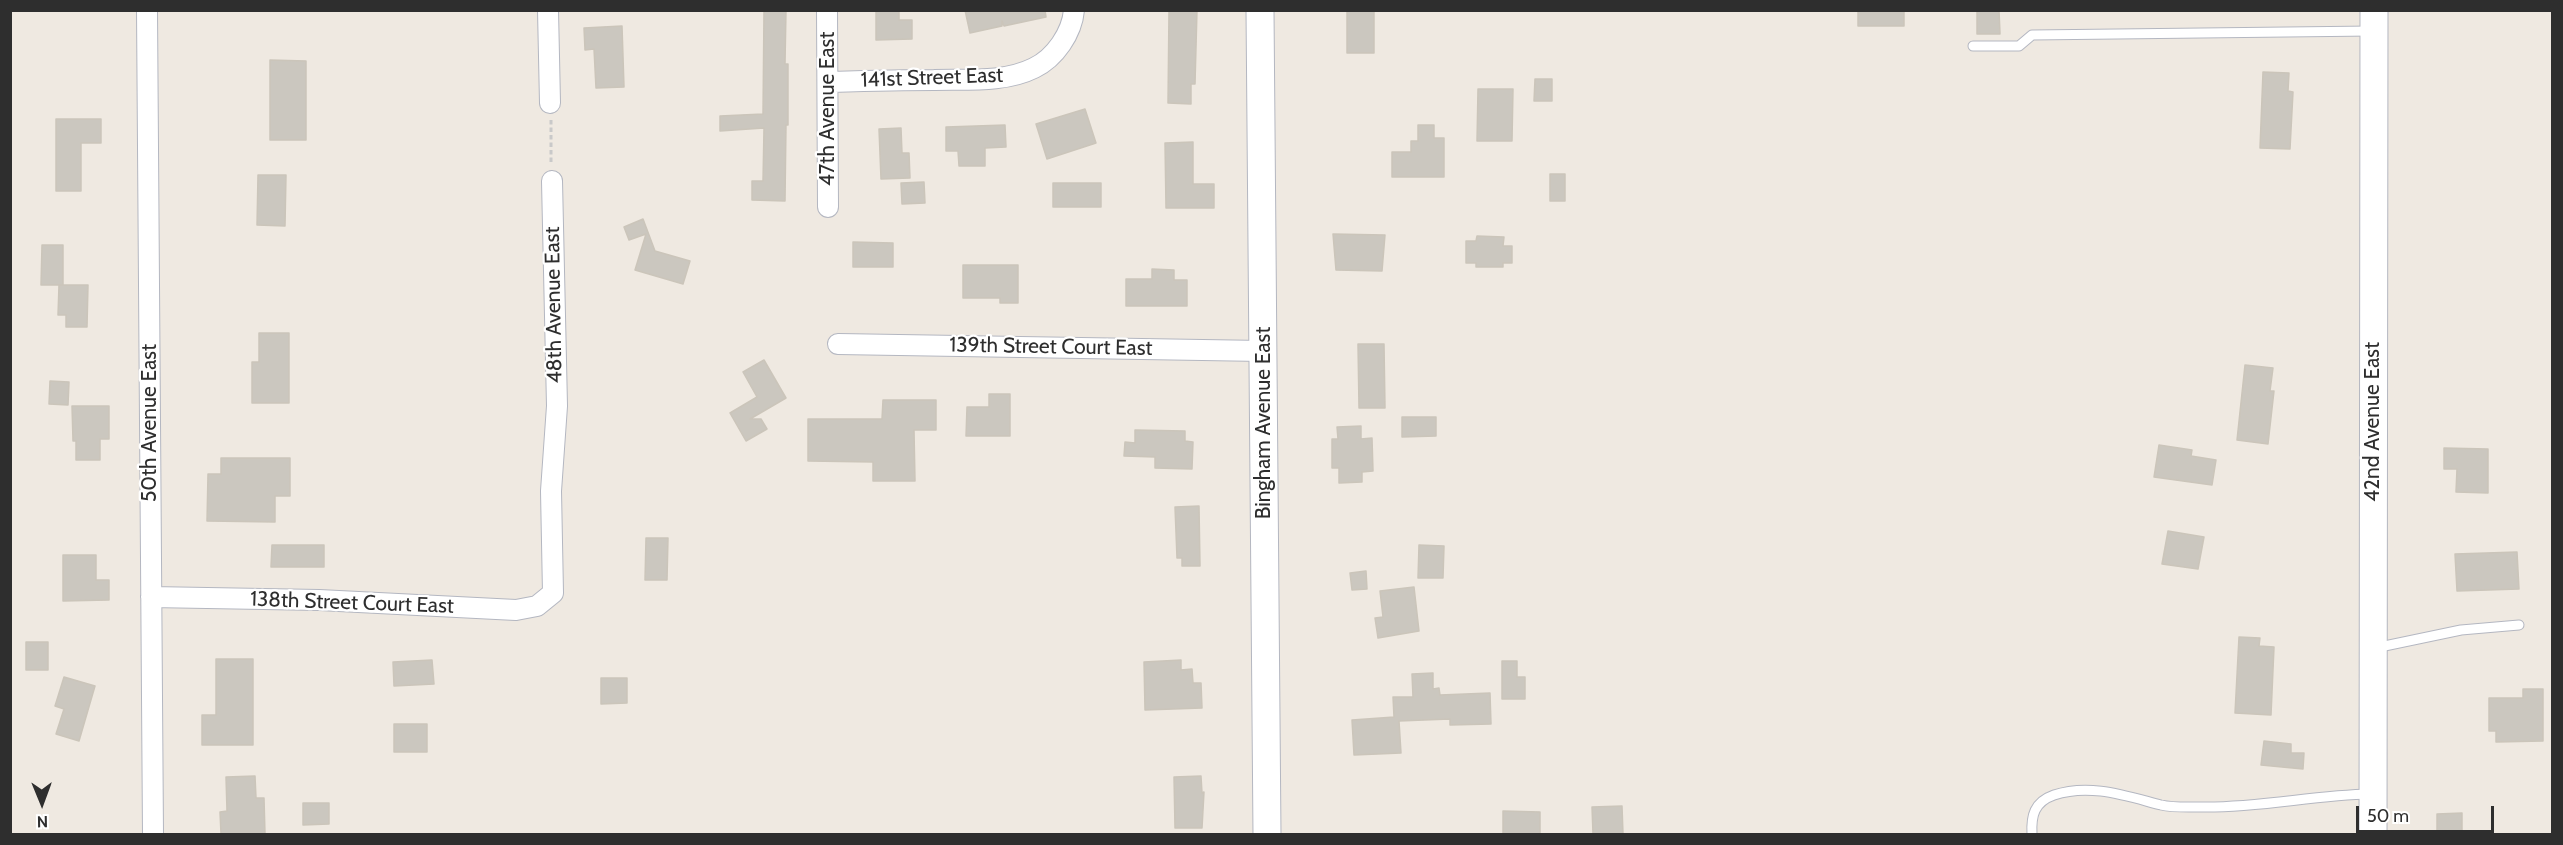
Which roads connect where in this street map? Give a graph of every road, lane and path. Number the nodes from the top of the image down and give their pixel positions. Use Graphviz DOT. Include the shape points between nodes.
graph roads {
  1 [pos="147,10"];
  2 [pos="548,10"];
  3 [pos="827,10"];
  4 [pos="1074,10"];
  5 [pos="1260,10"];
  6 [pos="2374,21"];
  7 [pos="1974,46"];
  8 [pos="828,82"];
  9 [pos="550,103"];
  10 [pos="552,181"];
  11 [pos="828,207"];
  12 [pos="838,344"];
  13 [pos="1263,351"];
  14 [pos="151,597"];
  15 [pos="549,597"];
  16 [pos="2519,625"];
  17 [pos="2373,648"];
  18 [pos="2373,794"];
  19 [pos="153,834"];
  20 [pos="1267,834"];
  21 [pos="2032,834"];
  22 [pos="2373,834"];
  1 -- 14 [label="street, 50th Avenue East"];
  2 -- 9 [label="street"];
  3 -- 8 [label="street, 47th Avenue East"];
  4 -- 8 [label="street, 141st Street East" via="1069,31 1056,51 1035,68 1022,72 978,79"];
  5 -- 13 [label="street, Bingham Avenue East"];
  6 -- 7 [label="lane" via="2032,35 2019,46"];
  6 -- 17 [label="street, 42nd Avenue East"];
  8 -- 11 [label="street, 47th Avenue East"];
  9 -- 10 [label="path"];
  10 -- 15 [label="street, 48th Avenue East" via="556,405 551,491 553,593"];
  12 -- 13 [label="street, 139th Street Court East"];
  13 -- 20 [label="street, Bingham Avenue East"];
  14 -- 15 [label="street, 138th Street Court East" via="516,610 537,606"];
  14 -- 19 [label="street, 50th Avenue East"];
  16 -- 17 [label="lane" via="2461,630"];
  17 -- 18 [label="street, 42nd Avenue East"];
  18 -- 21 [label="lane" via="2228,808 2162,805 2115,793 2073,791 2049,797 2037,806 2031,820"];
  18 -- 22 [label="street, 42nd Avenue East"];
}
